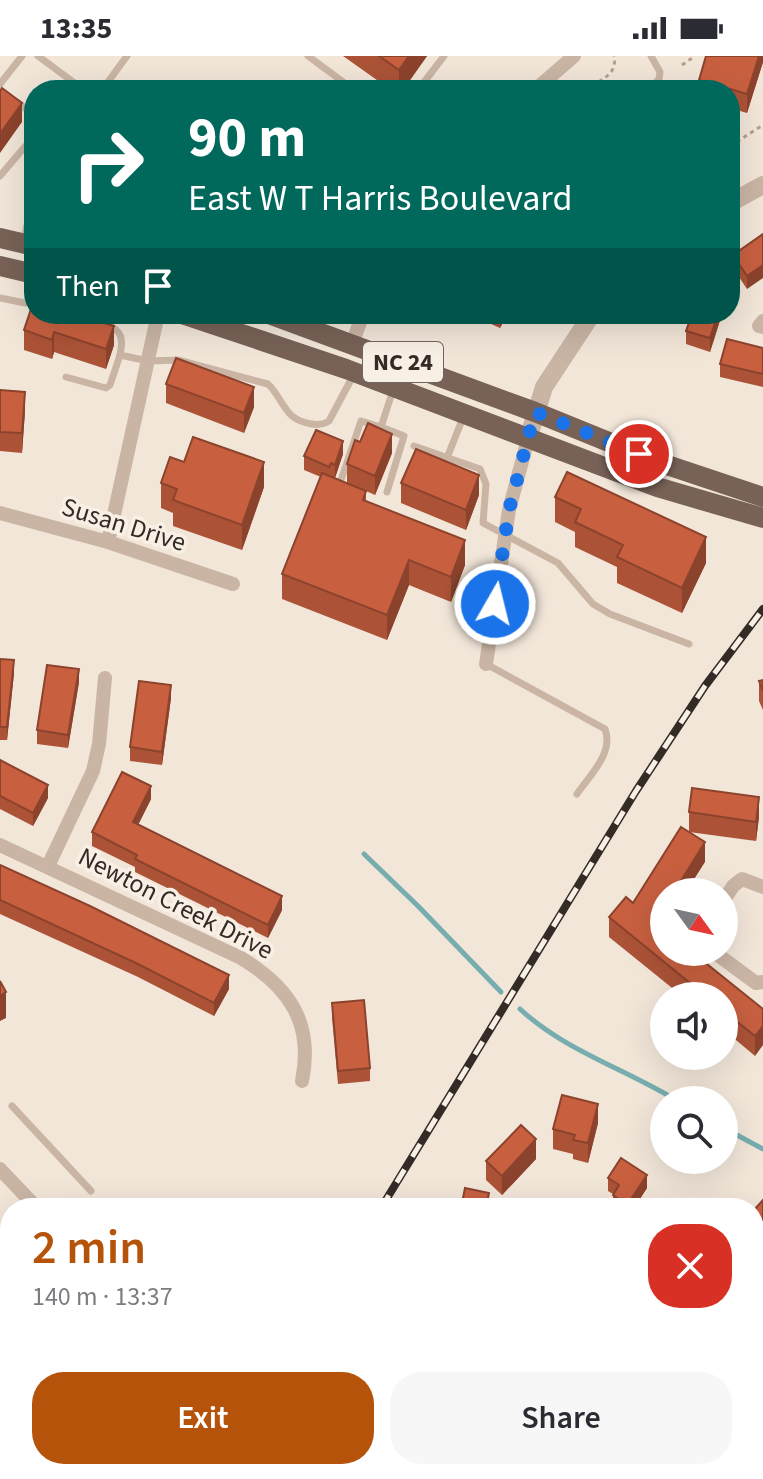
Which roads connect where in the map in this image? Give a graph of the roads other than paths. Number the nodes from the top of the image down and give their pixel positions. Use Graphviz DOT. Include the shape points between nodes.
graph roads {
  1 [pos="22,56"];
  2 [pos="38,56"];
  3 [pos="127,56"];
  4 [pos="308,56"];
  5 [pos="444,56"];
  6 [pos="574,56"];
  7 [pos="651,56"];
  8 [pos="70,80"];
  9 [pos="109,80"];
  10 [pos="340,80"];
  11 [pos="426,80"];
  12 [pos="546,80"];
  13 [pos="658,80"];
  14 [pos="0,84"];
  15 [pos="10,97"];
  16 [pos="24,108"];
  17 [pos="24,148"];
  18 [pos="0,176"];
  19 [pos="763,185"];
  20 [pos="740,198"];
  21 [pos="0,238"];
  22 [pos="24,243"];
  23 [pos="0,266"];
  24 [pos="24,272"];
  25 [pos="0,298"];
  26 [pos="24,303"];
  27 [pos="104,324"];
  28 [pos="156,324"];
  29 [pos="212,324"];
  30 [pos="297,324"];
  31 [pos="359,324"];
  32 [pos="585,324"];
  33 [pos="352,344"];
  34 [pos="120,355"];
  35 [pos="148,361"];
  36 [pos="355,372"];
  37 [pos="66,377"];
  38 [pos="394,388"];
  39 [pos="535,412"];
  40 [pos="464,415"];
  41 [pos="381,427"];
  42 [pos="528,439"];
  43 [pos="414,446"];
  44 [pos="447,458"];
  45 [pos="338,489"];
  46 [pos="387,492"];
  47 [pos="763,497"];
  48 [pos="0,513"];
  49 [pos="763,518"];
  50 [pos="504,536"];
  51 [pos="108,542"];
  52 [pos="233,584"];
  53 [pos="689,644"];
  54 [pos="486,664"];
  55 [pos="105,678"];
  56 [pos="577,794"];
  57 [pos="0,845"];
  58 [pos="48,866"];
  59 [pos="738,882"];
  60 [pos="763,887"];
  61 [pos="733,966"];
  62 [pos="763,982"];
  63 [pos="302,1081"];
  64 [pos="12,1106"];
  65 [pos="0,1169"];
  66 [pos="91,1191"];
  67 [pos="28,1198"];
  1 -- 14 [label="lane"];
  2 -- 8 [label="lane"];
  3 -- 9 [label="lane"];
  4 -- 10 [label="lane"];
  5 -- 11 [label="lane"];
  6 -- 12 [label="street"];
  7 -- 13 [label="lane" via="660,72"];
  15 -- 16 [label="lane"];
  17 -- 18 [label="lane"];
  19 -- 20 [label="street"];
  21 -- 22 [label="main road"];
  23 -- 24 [label="main road"];
  25 -- 26 [label="lane"];
  27 -- 34 [label="lane" via="121,334"];
  28 -- 35 [label="street"];
  29 -- 36 [label="main road, NC 24"];
  30 -- 33 [label="main road, NC 24"];
  31 -- 33 [label="street"];
  32 -- 39 [label="street" via="544,387"];
  33 -- 39 [label="main road, NC 24"];
  34 -- 35 [label="lane"];
  34 -- 37 [label="lane" via="106,388"];
  35 -- 36 [label="lane" via="178,360 268,384 292,416 323,425"];
  35 -- 51 [label="street"];
  36 -- 38 [label="main road, NC 24"];
  38 -- 40 [label="main road, NC 24"];
  38 -- 41 [label="lane"];
  39 -- 42 [label="street"];
  39 -- 47 [label="main road, NC 24"];
  40 -- 42 [label="main road, NC 24"];
  40 -- 44 [label="lane"];
  41 -- 45 [label="lane" via="361,421"];
  41 -- 46 [label="lane" via="404,436"];
  42 -- 49 [label="main road, NC 24" via="657,487"];
  42 -- 50 [label="street"];
  43 -- 44 [label="lane"];
  44 -- 50 [label="lane" via="480,469 486,484 483,523"];
  48 -- 51 [label="street, Susan Drive"];
  50 -- 53 [label="lane" via="558,563 593,604 610,614"];
  50 -- 54 [label="street"];
  51 -- 52 [label="street, Susan Drive"];
  54 -- 56 [label="lane" via="605,729 605,753"];
  55 -- 58 [label="street" via="93,771"];
  57 -- 58 [label="street, Newton Creek Drive"];
  58 -- 63 [label="street, Newton Creek Drive" via="271,977 284,990 302,1027"];
  59 -- 60 [label="street"];
  61 -- 62 [label="street" via="756,983"];
  64 -- 66 [label="lane"];
  65 -- 67 [label="street"];
}
